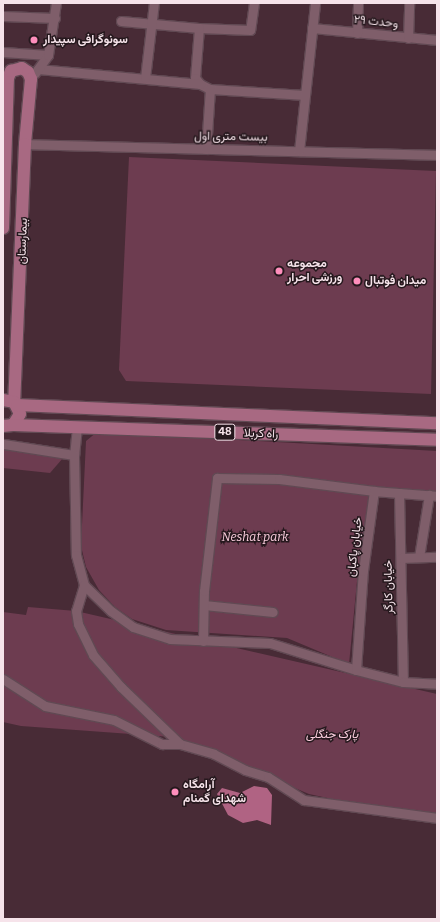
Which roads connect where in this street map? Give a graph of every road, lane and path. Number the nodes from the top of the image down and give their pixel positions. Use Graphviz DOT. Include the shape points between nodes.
graph roads {
  1 [pos="56,3"];
  2 [pos="154,3"];
  3 [pos="254,3"];
  4 [pos="315,3"];
  5 [pos="358,3"];
  6 [pos="409,3"];
  7 [pos="3,16"];
  8 [pos="54,18"];
  9 [pos="121,22"];
  10 [pos="151,23"];
  11 [pos="200,28"];
  12 [pos="312,28"];
  13 [pos="357,33"];
  14 [pos="408,38"];
  15 [pos="437,40"];
  16 [pos="3,52"];
  17 [pos="48,55"];
  18 [pos="38,69"];
  19 [pos="145,78"];
  20 [pos="31,79"];
  21 [pos="200,84"];
  22 [pos="210,89"];
  23 [pos="305,95"];
  24 [pos="7,143"];
  25 [pos="25,144"];
  26 [pos="206,149"];
  27 [pos="299,151"];
  28 [pos="437,155"];
  29 [pos="3,230"];
  30 [pos="23,231"];
  31 [pos="12,402"];
  32 [pos="437,423"];
  33 [pos="8,425"];
  34 [pos="77,427"];
  35 [pos="437,440"];
  36 [pos="3,444"];
  37 [pos="74,455"];
  38 [pos="374,491"];
  39 [pos="399,493"];
  40 [pos="433,496"];
  41 [pos="437,556"];
  42 [pos="419,557"];
  43 [pos="401,558"];
  44 [pos="84,585"];
  45 [pos="204,605"];
  46 [pos="273,612"];
  47 [pos="203,641"];
  48 [pos="356,670"];
  49 [pos="3,679"];
  50 [pos="403,682"];
  51 [pos="437,684"];
  52 [pos="180,744"];
  53 [pos="437,818"];
  1 -- 8 [label="street"];
  2 -- 10 [label="street"];
  3 -- 11 [label="street" via="250,30"];
  4 -- 12 [label="street"];
  5 -- 13 [label="street"];
  6 -- 14 [label="street"];
  7 -- 8 [label="street"];
  8 -- 17 [label="street"];
  9 -- 10 [label="street"];
  10 -- 11 [label="street"];
  10 -- 19 [label="street"];
  11 -- 21 [label="street" via="195,78"];
  12 -- 13 [label="street, وحدت ۲۹"];
  12 -- 23 [label="street"];
  13 -- 14 [label="street, وحدت ۲۹"];
  14 -- 15 [label="street, وحدت ۲۹"];
  16 -- 17 [label="street"];
  17 -- 18 [label="street"];
  18 -- 19 [label="street"];
  18 -- 20 [label="street"];
  19 -- 21 [label="street"];
  20 -- 24 [label="main road, بیمارستان" via="28,72 18,67 11,71 8,78"];
  20 -- 25 [label="main road, بیمارستان"];
  21 -- 22 [label="street"];
  22 -- 23 [label="street"];
  22 -- 26 [label="street"];
  23 -- 27 [label="street"];
  24 -- 25 [label="main road"];
  24 -- 29 [label="main road, بیمارستان"];
  25 -- 26 [label="street, بیست متری اول"];
  25 -- 30 [label="main road, بیمارستان"];
  26 -- 27 [label="street, بیست متری اول"];
  27 -- 28 [label="street, بیست متری اول"];
  29 -- 30 [label="main road"];
  30 -- 31 [label="main road, بیمارستان"];
  31 -- 32 [label="main road, راه کربلا / 48"];
  31 -- 33 [label="main road, 48" via="19,418"];
  33 -- 34 [label="main road, راه کربلا / 48"];
  34 -- 35 [label="main road, راه کربلا / 48"];
  34 -- 37 [label="street"];
  36 -- 37 [label="street"];
  37 -- 44 [label="street" via="76,555"];
  38 -- 39 [label="street"];
  38 -- 45 [label="street" via="279,479 217,478"];
  38 -- 48 [label="street, خیابان پاکبان"];
  39 -- 40 [label="street"];
  39 -- 43 [label="street, خیابان کارگر"];
  40 -- 42 [label="street"];
  41 -- 42 [label="street"];
  42 -- 43 [label="street"];
  43 -- 50 [label="street, خیابان کارگر"];
  44 -- 47 [label="street" via="111,611 133,627 170,639"];
  44 -- 52 [label="street" via="76,611 78,624 93,656 121,688"];
  45 -- 46 [label="street"];
  45 -- 47 [label="street"];
  47 -- 48 [label="street" via="270,643"];
  48 -- 50 [label="street"];
  49 -- 52 [label="street" via="45,706 114,720 162,744"];
  50 -- 51 [label="street"];
  52 -- 53 [label="street" via="214,754 245,770 268,777 304,800"];
}
